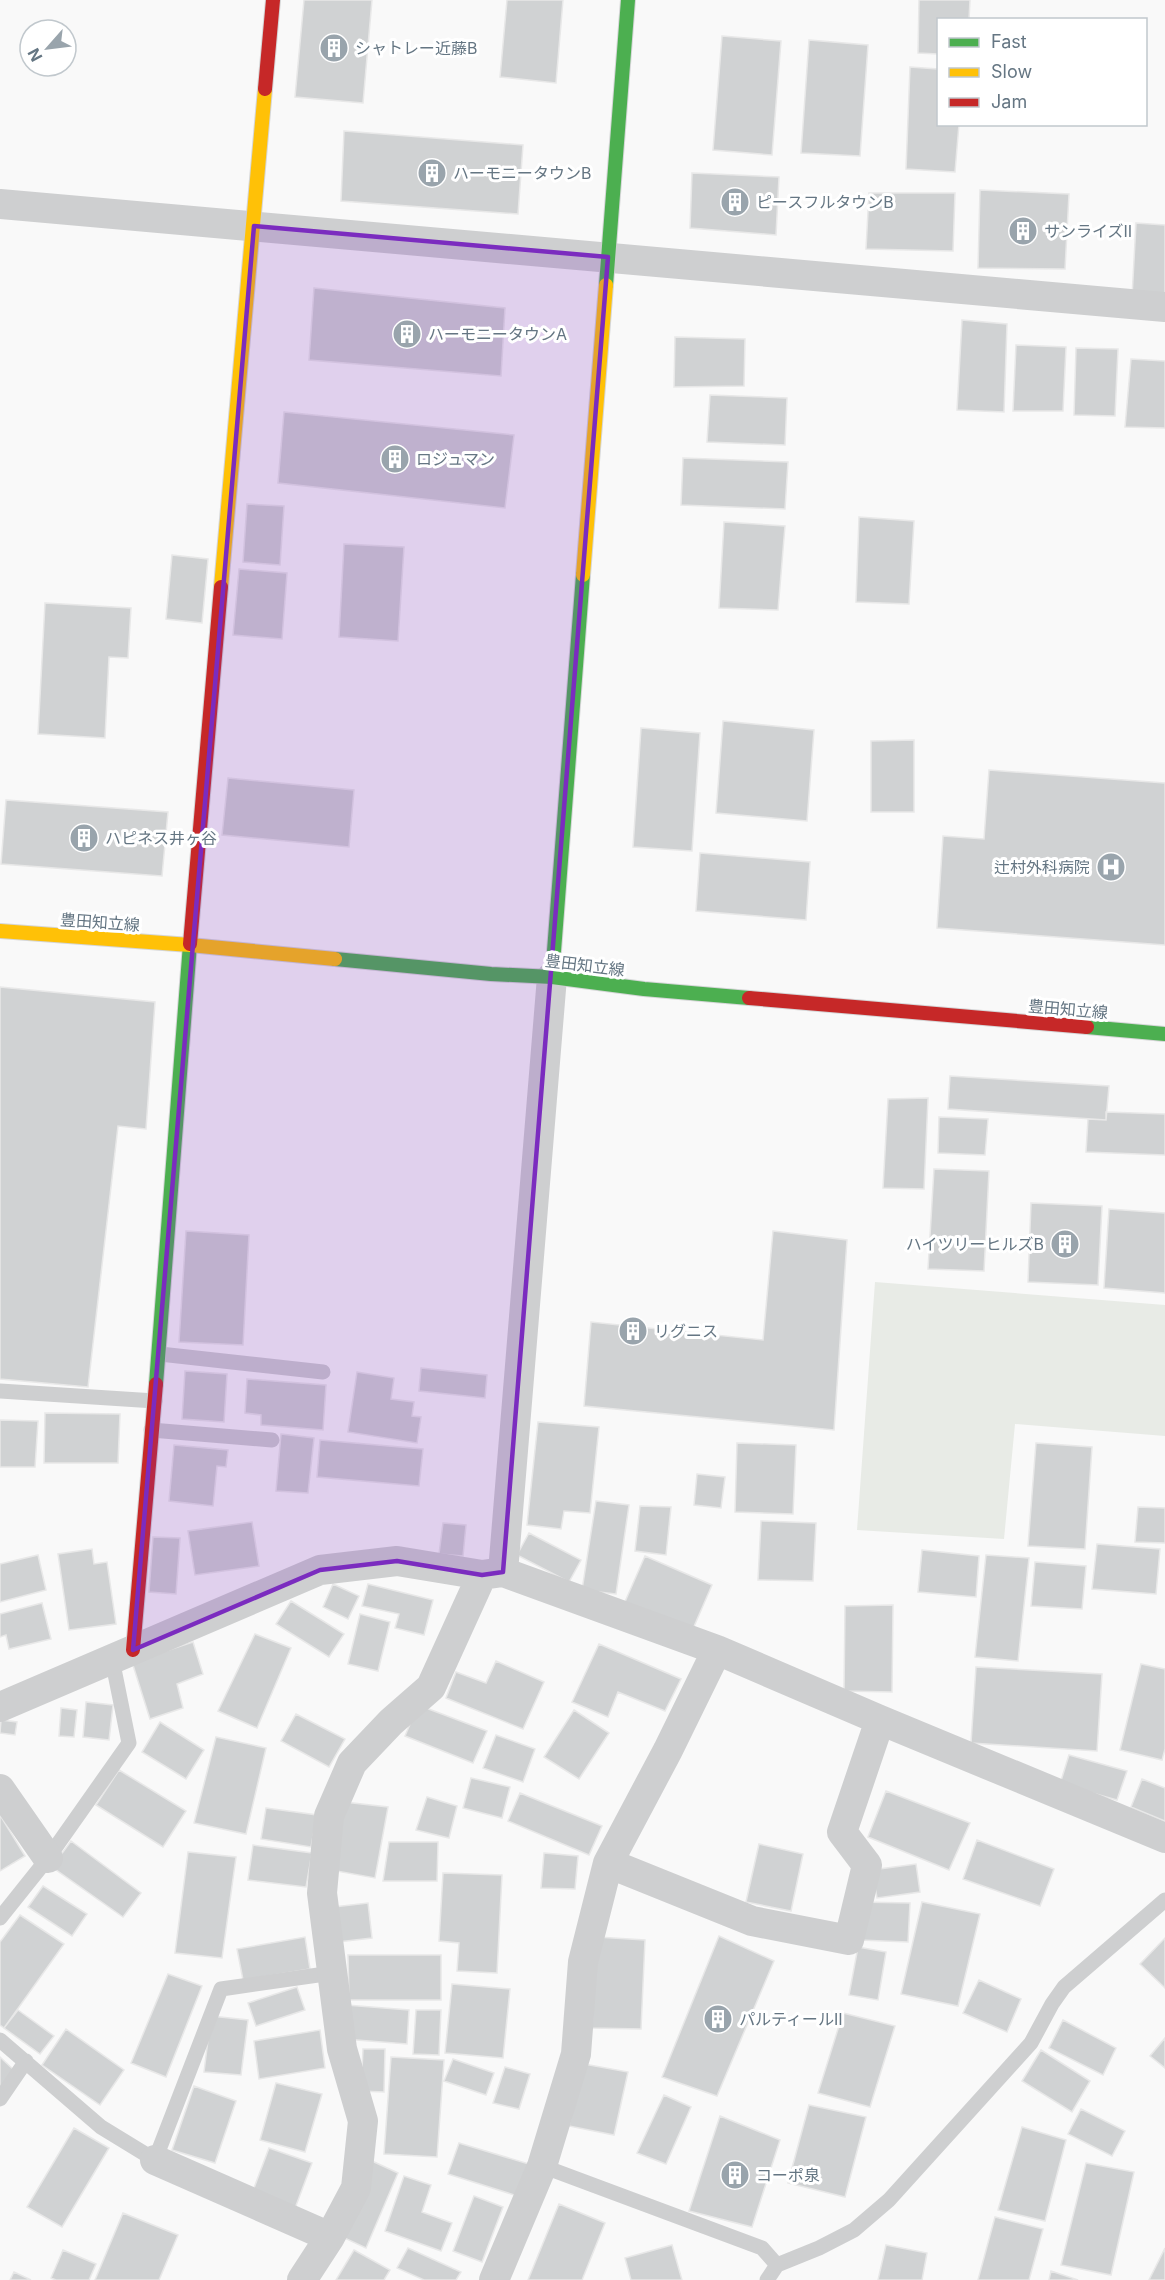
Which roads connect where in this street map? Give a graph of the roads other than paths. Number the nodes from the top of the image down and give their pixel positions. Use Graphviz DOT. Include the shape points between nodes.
graph roads {
  1 [pos="273,0"];
  2 [pos="628,0"];
  3 [pos="0,204"];
  4 [pos="254,226"];
  5 [pos="608,257"];
  6 [pos="1165,307"];
  7 [pos="0,931"];
  8 [pos="190,945"];
  9 [pos="552,977"];
  10 [pos="1165,1034"];
  11 [pos="160,1354"];
  12 [pos="323,1372"];
  13 [pos="0,1391"];
  14 [pos="155,1401"];
  15 [pos="151,1430"];
  16 [pos="272,1440"];
  17 [pos="493,1574"];
  18 [pos="717,1650"];
  19 [pos="122,1655"];
  20 [pos="4,1696"];
  21 [pos="880,1720"];
  22 [pos="0,1789"];
  23 [pos="1165,1838"];
  24 [pos="48,1858"];
  25 [pos="608,1863"];
  26 [pos="1165,1900"];
  27 [pos="0,1918"];
  28 [pos="332,1973"];
  29 [pos="0,2040"];
  30 [pos="26,2061"];
  31 [pos="0,2099"];
  32 [pos="155,2160"];
  33 [pos="542,2166"];
  34 [pos="330,2237"];
  35 [pos="777,2265"];
  36 [pos="302,2280"];
  37 [pos="494,2280"];
  38 [pos="767,2280"];
  1 -- 4 [label="street"];
  2 -- 5 [label="street"];
  3 -- 4 [label="street"];
  4 -- 5 [label="street"];
  4 -- 8 [label="street"];
  5 -- 6 [label="street"];
  5 -- 9 [label="street"];
  7 -- 8 [label="street, 豊田知立線"];
  8 -- 9 [label="street, 豊田知立線"];
  8 -- 11 [label="street"];
  9 -- 10 [label="street, 豊田知立線" via="644,989"];
  9 -- 17 [label="street"];
  11 -- 12 [label="lane"];
  11 -- 14 [label="street"];
  13 -- 14 [label="lane"];
  14 -- 15 [label="street"];
  15 -- 16 [label="lane"];
  15 -- 19 [label="street"];
  17 -- 18 [label="street"];
  17 -- 19 [label="street" via="397,1561 320,1570"];
  17 -- 28 [label="street" via="431,1687 352,1763 329,1816 322,1893"];
  18 -- 21 [label="street"];
  18 -- 25 [label="street"];
  19 -- 20 [label="street"];
  19 -- 24 [label="lane" via="129,1743"];
  21 -- 23 [label="street"];
  21 -- 25 [label="street" via="842,1832 867,1864 849,1940 752,1922"];
  22 -- 24 [label="street"];
  24 -- 27 [label="lane"];
  25 -- 33 [label="street" via="583,1962 576,2054"];
  26 -- 35 [label="lane" via="1064,1987 1031,2043 889,2200 854,2230"];
  28 -- 32 [label="lane" via="221,1989"];
  28 -- 34 [label="street" via="342,2049 363,2121 356,2188"];
  29 -- 30 [label="lane"];
  30 -- 31 [label="lane"];
  30 -- 32 [label="lane" via="100,2127"];
  32 -- 34 [label="street"];
  33 -- 35 [label="lane" via="762,2248"];
  33 -- 37 [label="street"];
  34 -- 36 [label="street"];
  35 -- 38 [label="lane"];
}
